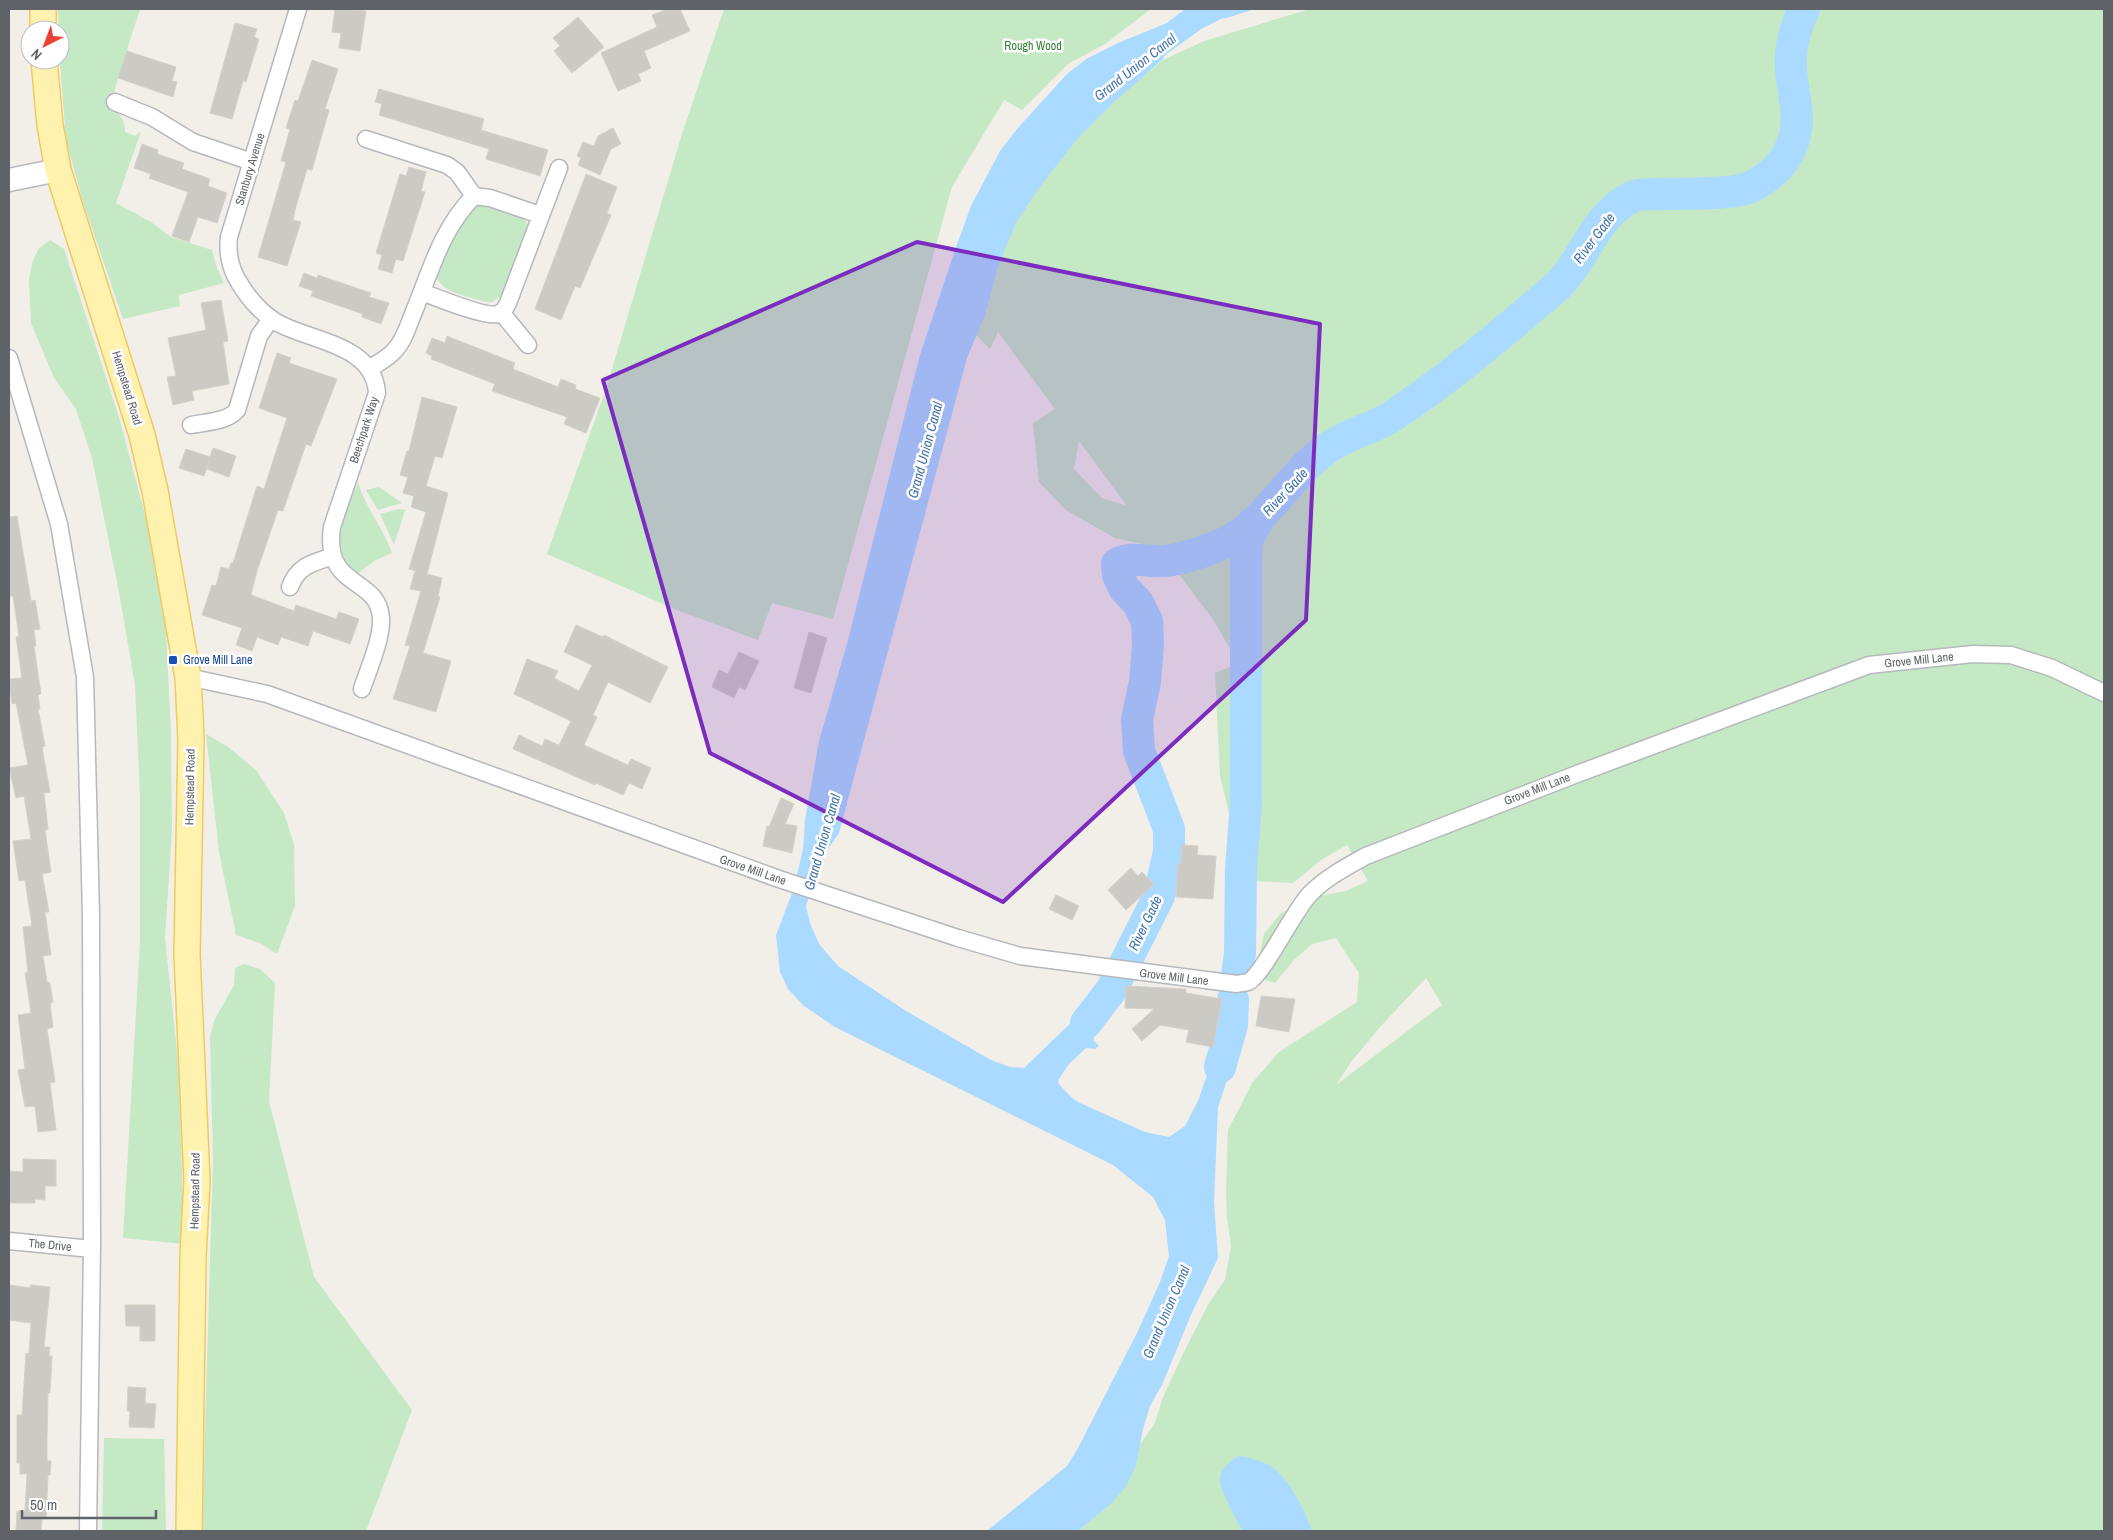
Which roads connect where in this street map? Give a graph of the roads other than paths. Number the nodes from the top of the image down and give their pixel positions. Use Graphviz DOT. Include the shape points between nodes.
graph roads {
  1 [pos="298,9"];
  2 [pos="45,70"];
  3 [pos="115,102"];
  4 [pos="366,139"];
  5 [pos="252,162"];
  6 [pos="559,168"];
  7 [pos="58,170"];
  8 [pos="9,180"];
  9 [pos="474,196"];
  10 [pos="540,215"];
  11 [pos="422,292"];
  12 [pos="501,312"];
  13 [pos="271,319"];
  14 [pos="528,345"];
  15 [pos="9,358"];
  16 [pos="369,369"];
  17 [pos="191,425"];
  18 [pos="333,556"];
  19 [pos="290,587"];
  20 [pos="188,677"];
  21 [pos="362,689"];
  22 [pos="2104,693"];
  23 [pos="9,1241"];
  24 [pos="92,1249"];
  25 [pos="88,1531"];
  26 [pos="189,1531"];
  1 -- 5 [label="street, Stanbury Avenue"];
  2 -- 7 [label="main road, Hempstead Road"];
  3 -- 5 [label="street" via="152,117 193,142"];
  4 -- 9 [label="street" via="447,165 457,172"];
  5 -- 13 [label="street, Stanbury Avenue" via="229,237 228,255 244,290"];
  6 -- 10 [label="street"];
  7 -- 8 [label="street"];
  7 -- 20 [label="main road, Hempstead Road" via="142,435"];
  9 -- 10 [label="street" via="490,198"];
  9 -- 11 [label="street" via="455,217 429,269"];
  10 -- 12 [label="street" via="508,303"];
  11 -- 12 [label="street" via="482,313 498,315"];
  11 -- 16 [label="street" via="400,344"];
  12 -- 14 [label="street"];
  13 -- 16 [label="street, Stanbury Avenue" via="339,347"];
  13 -- 17 [label="street" via="259,336 237,410 225,418"];
  15 -- 24 [label="street" via="59,524 86,677 92,925"];
  16 -- 18 [label="street, Beechpark Way" via="377,393 332,528"];
  18 -- 19 [label="street" via="298,571"];
  18 -- 21 [label="street" via="336,565 349,579 373,594 380,610 380,630"];
  20 -- 22 [label="street, Grove Mill Lane" via="267,694 791,883 958,938 1020,956 1236,984 1249,982 1262,968 1309,894 1335,873 1366,856 1868,665 1973,654 2011,655 2052,668"];
  20 -- 26 [label="main road, Hempstead Road" via="191,739 187,954 197,1181"];
  23 -- 24 [label="street, The Drive"];
  24 -- 25 [label="street"];
}
